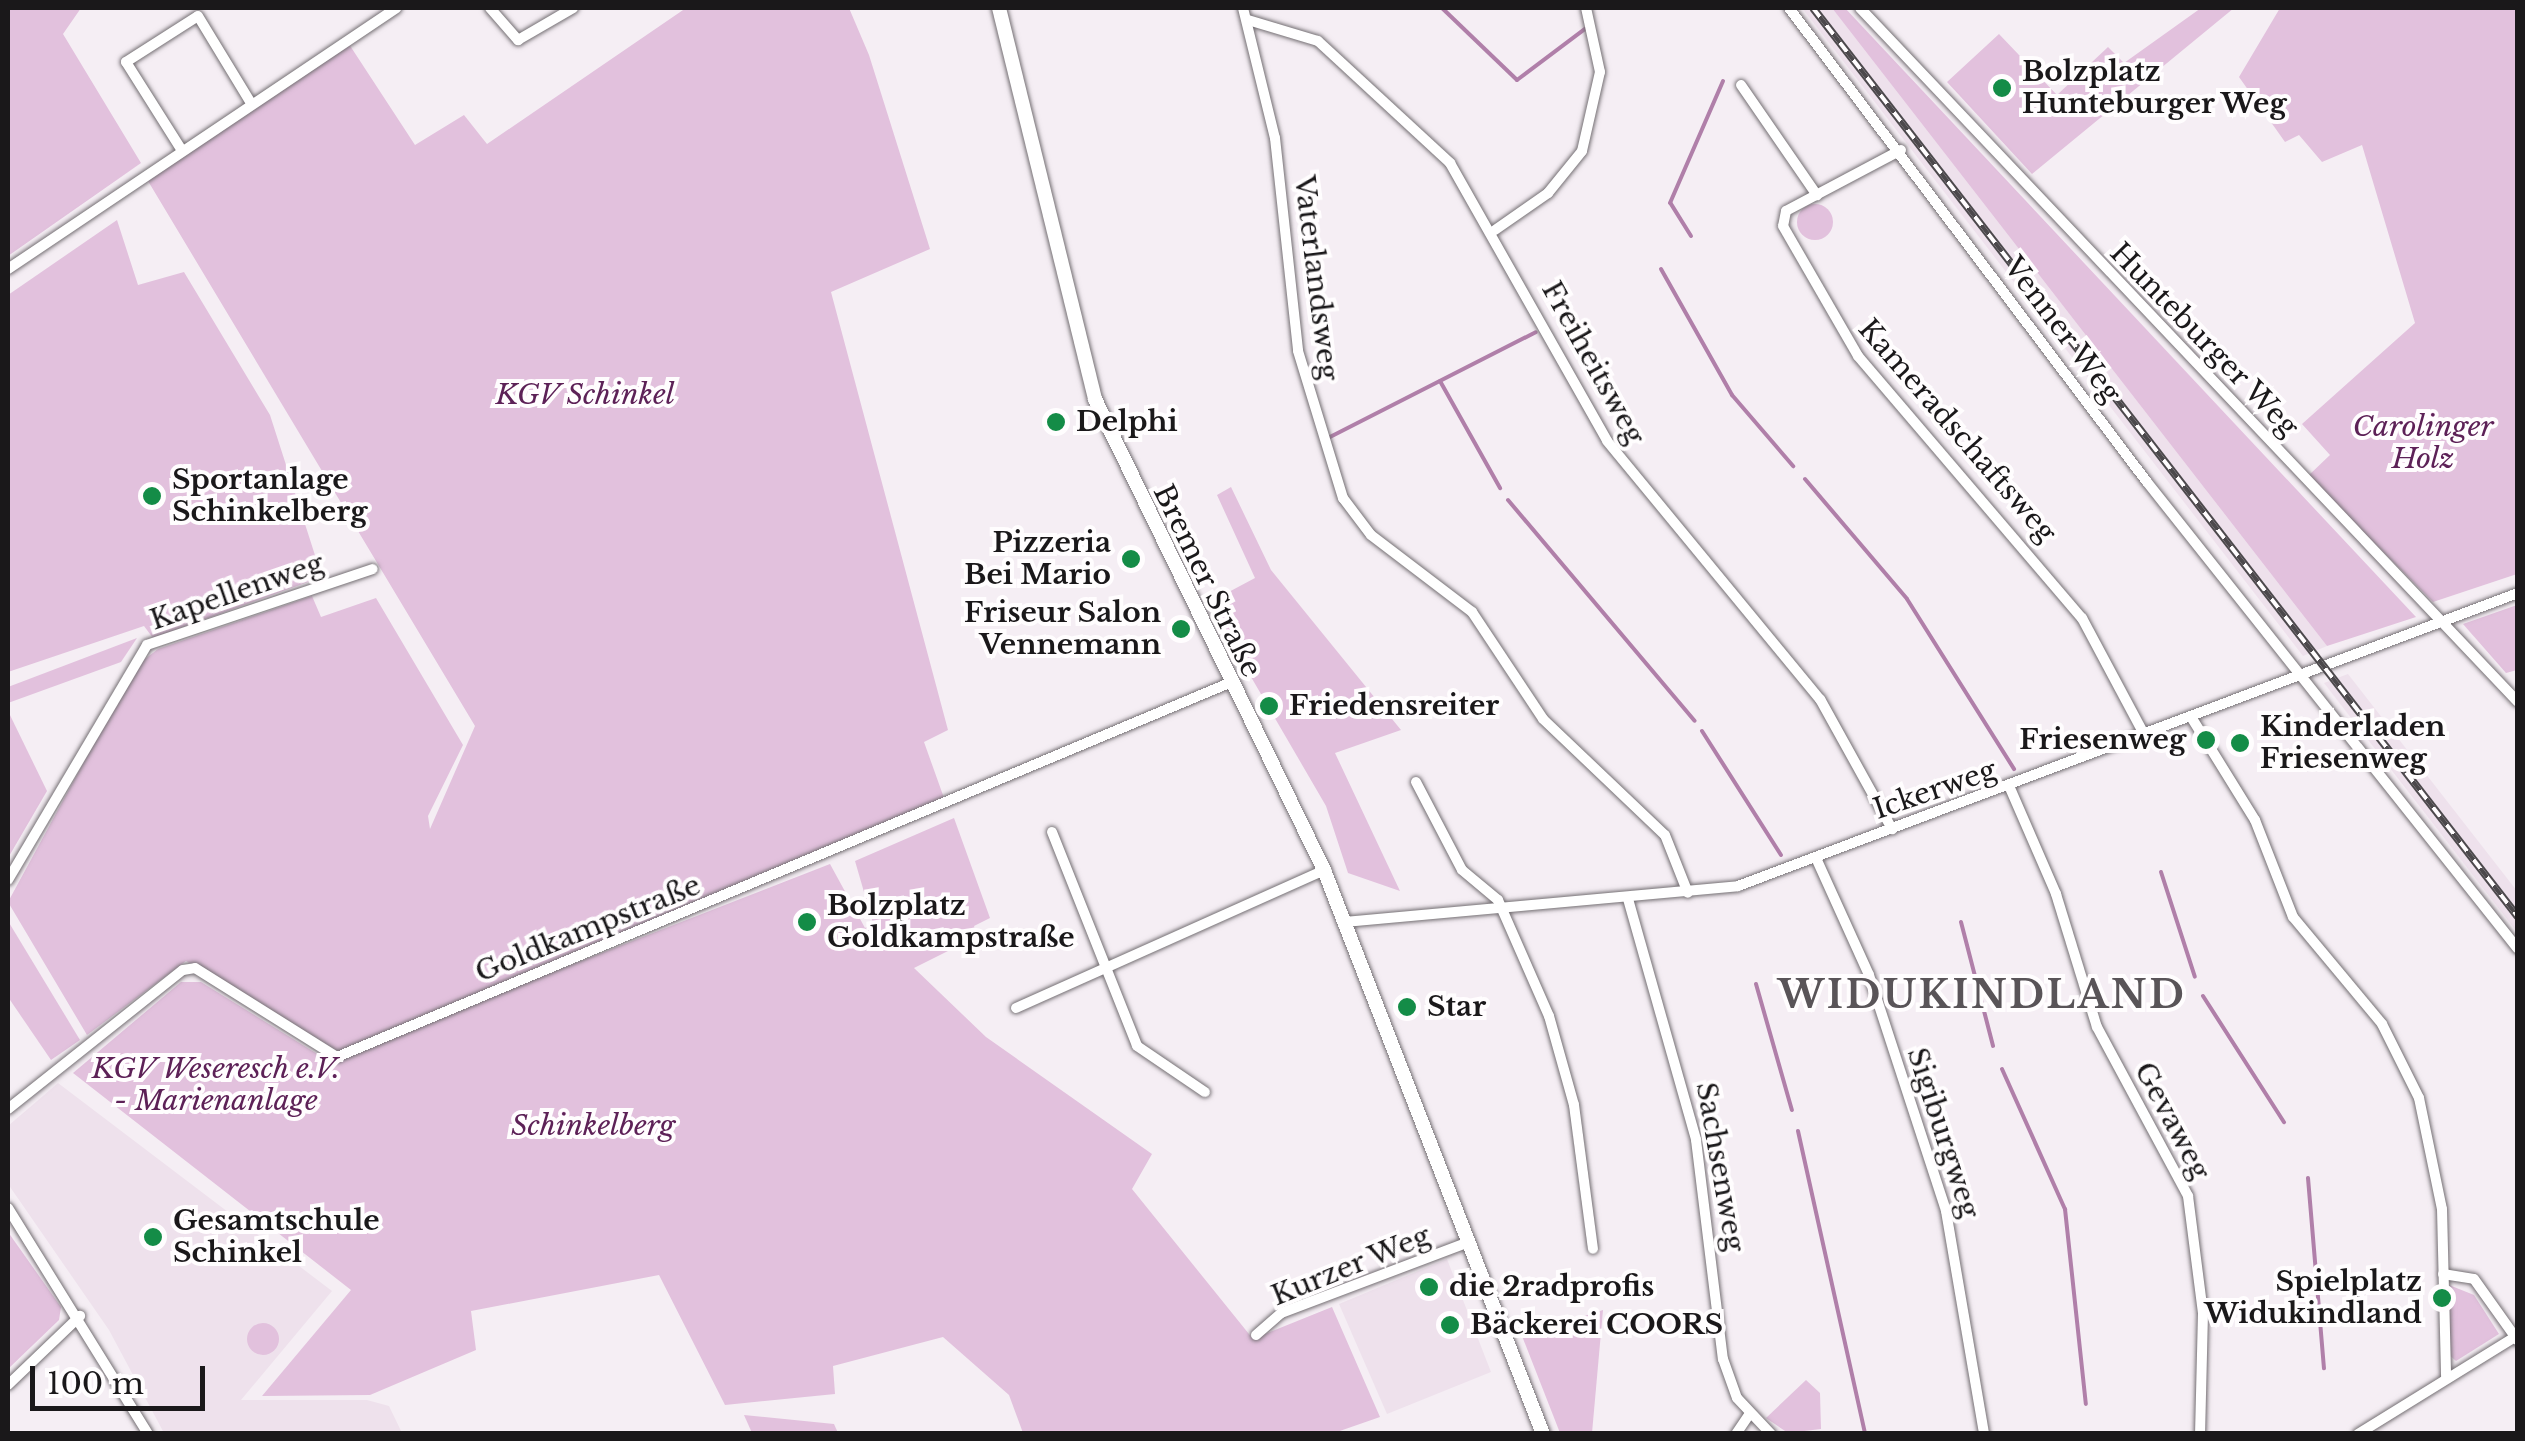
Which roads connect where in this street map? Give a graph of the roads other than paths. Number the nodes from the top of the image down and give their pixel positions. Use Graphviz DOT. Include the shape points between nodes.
graph roads {
  1 [pos="397,8"];
  2 [pos="490,8"];
  3 [pos="572,8"];
  4 [pos="999,8"];
  5 [pos="1243,8"];
  6 [pos="1586,8"];
  7 [pos="1790,8"];
  8 [pos="1860,8"];
  9 [pos="1248,20"];
  10 [pos="1741,85"];
  11 [pos="251,103"];
  12 [pos="182,149"];
  13 [pos="1901,150"];
  14 [pos="1817,196"];
  15 [pos="1495,230"];
  16 [pos="8,269"];
  17 [pos="373,569"];
  18 [pos="2518,593"];
  19 [pos="2439,620"];
  20 [pos="2304,675"];
  21 [pos="1228,684"];
  22 [pos="2518,702"];
  23 [pos="2193,720"];
  24 [pos="2144,736"];
  25 [pos="1416,782"];
  26 [pos="2010,788"];
  27 [pos="1892,829"];
  28 [pos="1052,832"];
  29 [pos="1816,858"];
  30 [pos="1324,870"];
  31 [pos="8,880"];
  32 [pos="1688,894"];
  33 [pos="1628,899"];
  34 [pos="1501,907"];
  35 [pos="1344,922"];
  36 [pos="2518,949"];
  37 [pos="1101,966"];
  38 [pos="1016,1008"];
  39 [pos="1205,1092"];
  40 [pos="8,1109"];
  41 [pos="8,1208"];
  42 [pos="1466,1243"];
  43 [pos="1593,1249"];
  44 [pos="2443,1274"];
  45 [pos="80,1316"];
  46 [pos="1256,1335"];
  47 [pos="2516,1339"];
  48 [pos="2446,1377"];
  49 [pos="8,1385"];
  50 [pos="1749,1415"];
  51 [pos="148,1434"];
  52 [pos="1543,1434"];
  53 [pos="1736,1434"];
  54 [pos="1771,1434"];
  55 [pos="1984,1434"];
  56 [pos="2200,1434"];
  57 [pos="2358,1434"];
  1 -- 11 [label="street"];
  2 -- 3 [label="street" via="518,40"];
  4 -- 21 [label="main road, Bremer Straße" via="1084,366"];
  5 -- 9 [label="street, Vaterlandsweg"];
  6 -- 15 [label="street" via="1600,72 1588,138 1555,187"];
  7 -- 13 [label="street, Venner Weg"];
  8 -- 19 [label="street, Hunteburger Weg"];
  9 -- 15 [label="street, Freiheitsweg" via="1270,21 1338,55 1450,163"];
  9 -- 32 [label="street, Vaterlandsweg" via="1275,138 1298,351 1343,498 1370,535 1472,612 1552,729 1665,836"];
  10 -- 14 [label="street"];
  11 -- 12 [label="street"];
  11 -- 12 [label="street" via="198,16 126,62"];
  12 -- 16 [label="street"];
  13 -- 14 [label="street, Kameradschaftsweg"];
  13 -- 20 [label="street, Venner Weg"];
  14 -- 24 [label="street, Kameradschaftsweg" via="1782,217 1818,298 1858,356 2057,582 2105,652"];
  15 -- 27 [label="street, Freiheitsweg" via="1607,441 1820,699"];
  17 -- 31 [label="street, Kapellenweg" via="147,645"];
  18 -- 19 [label="street, Ickerweg"];
  19 -- 20 [label="street, Ickerweg"];
  19 -- 22 [label="street, Hunteburger Weg"];
  20 -- 23 [label="street, Ickerweg"];
  20 -- 36 [label="street, Venner Weg"];
  21 -- 30 [label="main road, Bremer Straße"];
  21 -- 40 [label="street, Goldkampstraße" via="337,1058 194,968 183,970"];
  23 -- 24 [label="street, Ickerweg"];
  23 -- 44 [label="street" via="2255,820 2293,917 2401,1058 2433,1143"];
  24 -- 26 [label="street, Ickerweg"];
  25 -- 34 [label="street" via="1462,870"];
  26 -- 27 [label="street, Ickerweg"];
  26 -- 56 [label="street, Gevaweg" via="2062,909 2097,1027 2188,1196 2202,1312"];
  27 -- 29 [label="street, Ickerweg"];
  28 -- 37 [label="street" via="1102,941"];
  29 -- 32 [label="street, Ickerweg"];
  29 -- 55 [label="street, Sigiburgweg" via="1870,975 1946,1210"];
  30 -- 35 [label="main road, Bremer Straße"];
  30 -- 37 [label="street"];
  32 -- 33 [label="street, Ickerweg"];
  33 -- 34 [label="street, Ickerweg"];
  33 -- 50 [label="street, Sachsenweg" via="1688,1104 1722,1359"];
  34 -- 35 [label="street, Ickerweg"];
  34 -- 43 [label="street" via="1568,1076"];
  35 -- 42 [label="main road, Bremer Straße"];
  37 -- 38 [label="street"];
  37 -- 39 [label="street" via="1137,1046"];
  41 -- 45 [label="street"];
  42 -- 46 [label="street, Kurzer Weg" via="1282,1313"];
  42 -- 52 [label="main road, Bremer Straße"];
  44 -- 47 [label="street" via="2474,1279"];
  44 -- 48 [label="street"];
  45 -- 49 [label="street"];
  45 -- 51 [label="street"];
  47 -- 48 [label="street"];
  48 -- 57 [label="street"];
  50 -- 53 [label="street"];
  50 -- 54 [label="street, Sachsenweg"];
}
